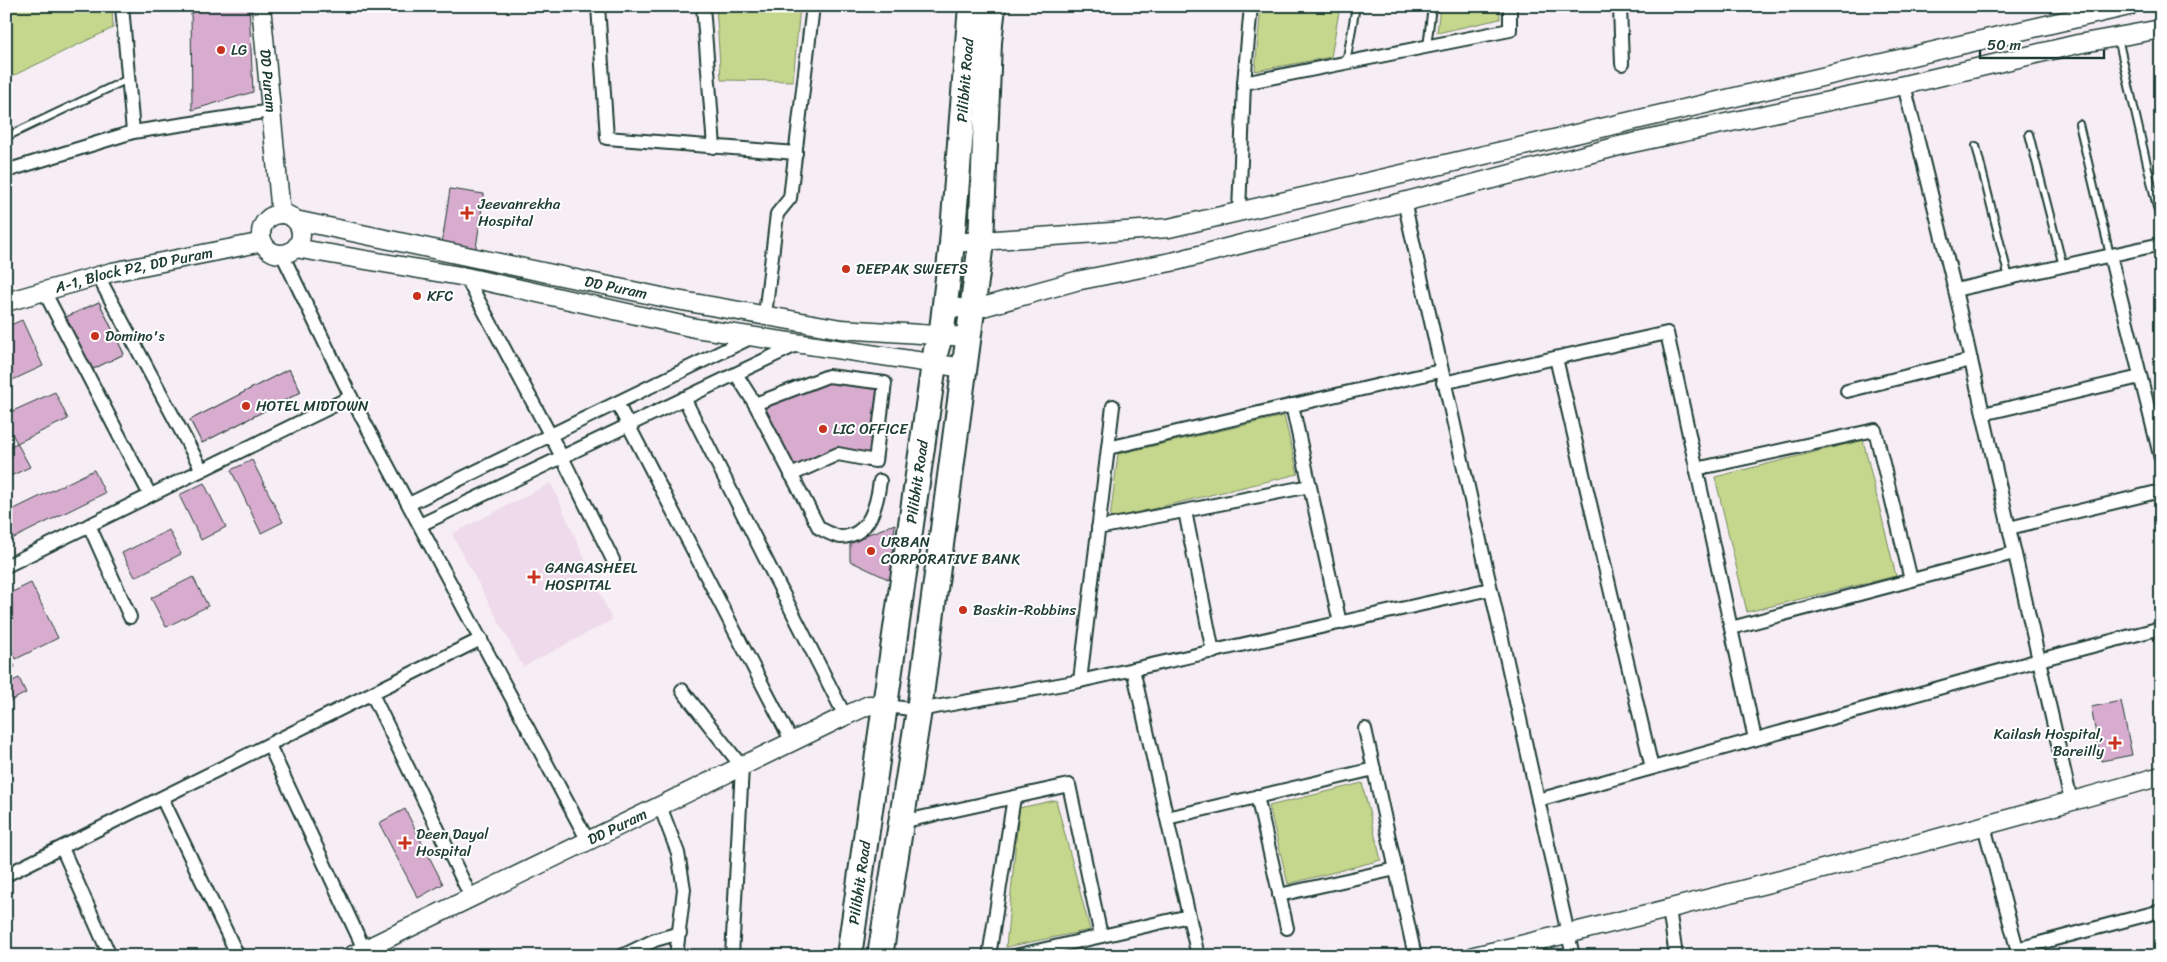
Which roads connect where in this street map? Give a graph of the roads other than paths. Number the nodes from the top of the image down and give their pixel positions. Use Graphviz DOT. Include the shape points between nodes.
graph roads {
  1 [pos="122,6"];
  2 [pos="261,6"];
  3 [pos="598,6"];
  4 [pos="703,6"];
  5 [pos="813,6"];
  6 [pos="971,6"];
  7 [pos="993,6"];
  8 [pos="1251,6"];
  9 [pos="1356,6"];
  10 [pos="1432,6"];
  11 [pos="1510,6"];
  12 [pos="1620,6"];
  13 [pos="2129,6"];
  14 [pos="2161,29"];
  15 [pos="2118,36"];
  16 [pos="1427,47"];
  17 [pos="1346,63"];
  18 [pos="1622,64"];
  19 [pos="128,79"];
  20 [pos="1244,83"];
  21 [pos="1904,86"];
  22 [pos="271,111"];
  23 [pos="2079,124"];
  24 [pos="134,132"];
  25 [pos="2029,134"];
  26 [pos="6,137"];
  27 [pos="1976,146"];
  28 [pos="714,147"];
  29 [pos="796,152"];
  30 [pos="6,172"];
  31 [pos="1404,201"];
  32 [pos="1239,212"];
  33 [pos="288,217"];
  34 [pos="2161,224"];
  35 [pos="263,242"];
  36 [pos="981,242"];
  37 [pos="952,244"];
  38 [pos="2161,244"];
  39 [pos="288,251"];
  40 [pos="2110,255"];
  41 [pos="2063,266"];
  42 [pos="98,276"];
  43 [pos="466,277"];
  44 [pos="2009,278"];
  45 [pos="1955,290"];
  46 [pos="44,291"];
  47 [pos="6,302"];
  48 [pos="945,306"];
  49 [pos="972,310"];
  50 [pos="765,316"];
  51 [pos="940,335"];
  52 [pos="968,336"];
  53 [pos="752,337"];
  54 [pos="798,344"];
  55 [pos="1556,358"];
  56 [pos="1971,360"];
  57 [pos="934,363"];
  58 [pos="964,368"];
  59 [pos="736,374"];
  60 [pos="1442,377"];
  61 [pos="2140,377"];
  62 [pos="1847,391"];
  63 [pos="351,397"];
  64 [pos="684,398"];
  65 [pos="617,403"];
  66 [pos="755,404"];
  67 [pos="1292,405"];
  68 [pos="1113,406"];
  69 [pos="1983,414"];
  70 [pos="629,425"];
  71 [pos="550,436"];
  72 [pos="1108,448"];
  73 [pos="562,457"];
  74 [pos="2161,459"];
  75 [pos="1696,469"];
  76 [pos="202,470"];
  77 [pos="791,475"];
  78 [pos="880,481"];
  79 [pos="1310,486"];
  80 [pos="2161,491"];
  81 [pos="150,495"];
  82 [pos="409,504"];
  83 [pos="1184,511"];
  84 [pos="89,525"];
  85 [pos="420,525"];
  86 [pos="1098,528"];
  87 [pos="2009,528"];
  88 [pos="2014,553"];
  89 [pos="613,560"];
  90 [pos="8,561"];
  91 [pos="1911,580"];
  92 [pos="1490,589"];
  93 [pos="130,617"];
  94 [pos="1340,623"];
  95 [pos="1731,628"];
  96 [pos="2161,628"];
  97 [pos="481,639"];
  98 [pos="1212,652"];
  99 [pos="2038,660"];
  100 [pos="1133,669"];
  101 [pos="1080,681"];
  102 [pos="682,690"];
  103 [pos="372,694"];
  104 [pos="886,706"];
  105 [pos="919,710"];
  106 [pos="845,716"];
  107 [pos="1365,729"];
  108 [pos="1756,739"];
  109 [pos="792,742"];
  110 [pos="270,744"];
  111 [pos="742,766"];
  112 [pos="1652,768"];
  113 [pos="1374,769"];
  114 [pos="2161,776"];
  115 [pos="1257,796"];
  116 [pos="1014,797"];
  117 [pos="162,798"];
  118 [pos="1538,800"];
  119 [pos="2071,801"];
  120 [pos="660,806"];
  121 [pos="1167,818"];
  122 [pos="901,822"];
  123 [pos="1984,826"];
  124 [pos="588,841"];
  125 [pos="62,848"];
  126 [pos="1396,869"];
  127 [pos="6,875"];
  128 [pos="1279,895"];
  129 [pos="471,897"];
  130 [pos="1669,909"];
  131 [pos="2159,912"];
  132 [pos="1189,916"];
  133 [pos="2161,925"];
  134 [pos="1287,928"];
  135 [pos="680,933"];
  136 [pos="1569,934"];
  137 [pos="1101,936"];
  138 [pos="358,952"];
  139 [pos="2018,952"];
  140 [pos="110,956"];
  141 [pos="238,956"];
  142 [pos="622,956"];
  143 [pos="676,956"];
  144 [pos="732,956"];
  145 [pos="849,956"];
  146 [pos="880,956"];
  147 [pos="989,956"];
  148 [pos="1015,956"];
  149 [pos="1198,956"];
  150 [pos="1416,956"];
  151 [pos="1474,956"];
  152 [pos="1573,956"];
  153 [pos="1676,956"];
  1 -- 19 [label="street"];
  2 -- 22 [label="street, DD Puram"];
  3 -- 28 [label="street" via="607,138"];
  4 -- 28 [label="street"];
  5 -- 29 [label="street"];
  6 -- 37 [label="highway, Pilibhit Road"];
  7 -- 36 [label="highway"];
  8 -- 20 [label="street"];
  9 -- 17 [label="lane"];
  10 -- 16 [label="lane"];
  11 -- 16 [label="street" via="1510,30"];
  12 -- 18 [label="street"];
  13 -- 32 [label="street"];
  14 -- 15 [label="street"];
  15 -- 21 [label="street"];
  15 -- 34 [label="lane"];
  16 -- 17 [label="street"];
  17 -- 20 [label="street"];
  19 -- 24 [label="street"];
  19 -- 26 [label="lane"];
  20 -- 32 [label="street"];
  21 -- 31 [label="street" via="1623,144"];
  21 -- 45 [label="street"];
  22 -- 24 [label="street"];
  22 -- 33 [label="street, DD Puram"];
  23 -- 40 [label="lane"];
  24 -- 30 [label="street"];
  25 -- 41 [label="lane"];
  27 -- 44 [label="lane"];
  28 -- 29 [label="street"];
  29 -- 50 [label="street" via="790,198 777,214"];
  31 -- 49 [label="street" via="1176,261 1076,281"];
  31 -- 60 [label="street"];
  32 -- 36 [label="street" via="1169,228"];
  33 -- 35 [label="street" via="273,216 263,227"];
  33 -- 39 [label="street" via="301,233"];
  33 -- 50 [label="street, DD Puram"];
  35 -- 39 [label="street" via="274,252"];
  35 -- 42 [label="street, A-1, Block P2, DD Puram"];
  36 -- 37 [label="street"];
  36 -- 49 [label="highway"];
  37 -- 48 [label="highway, Pilibhit Road"];
  38 -- 40 [label="street"];
  39 -- 43 [label="street, DD Puram"];
  39 -- 63 [label="street"];
  40 -- 41 [label="street"];
  40 -- 61 [label="street"];
  41 -- 44 [label="street"];
  42 -- 46 [label="street, A-1, Block P2, DD Puram"];
  42 -- 76 [label="street"];
  43 -- 53 [label="street, DD Puram" via="695,328"];
  43 -- 71 [label="street"];
  44 -- 45 [label="street"];
  45 -- 56 [label="street"];
  46 -- 47 [label="street, A-1, Block P2, DD Puram"];
  46 -- 81 [label="street"];
  48 -- 49 [label="street"];
  48 -- 51 [label="highway, Pilibhit Road"];
  49 -- 52 [label="highway"];
  50 -- 51 [label="street, DD Puram" via="841,329"];
  51 -- 52 [label="street, DD Puram"];
  51 -- 57 [label="highway, Pilibhit Road"];
  52 -- 58 [label="highway"];
  53 -- 54 [label="street, DD Puram"];
  53 -- 65 [label="street"];
  54 -- 57 [label="street, DD Puram"];
  54 -- 59 [label="street"];
  55 -- 60 [label="street"];
  55 -- 75 [label="street" via="1667,333"];
  55 -- 112 [label="street"];
  56 -- 62 [label="street"];
  56 -- 69 [label="street"];
  57 -- 58 [label="street, DD Puram"];
  57 -- 104 [label="highway, Pilibhit Road"];
  58 -- 105 [label="highway"];
  59 -- 64 [label="street"];
  59 -- 66 [label="street"];
  60 -- 67 [label="street"];
  60 -- 92 [label="street"];
  61 -- 69 [label="street"];
  61 -- 74 [label="street"];
  63 -- 76 [label="street"];
  63 -- 82 [label="street"];
  64 -- 70 [label="street"];
  64 -- 106 [label="street"];
  65 -- 70 [label="street"];
  65 -- 71 [label="street"];
  66 -- 77 [label="street"];
  66 -- 77 [label="street" via="828,376 885,383 875,461 838,454"];
  67 -- 72 [label="street"];
  67 -- 79 [label="street"];
  68 -- 72 [label="street"];
  69 -- 87 [label="street"];
  70 -- 73 [label="street"];
  70 -- 109 [label="street"];
  71 -- 73 [label="street"];
  71 -- 82 [label="street"];
  72 -- 86 [label="street"];
  73 -- 85 [label="street"];
  73 -- 89 [label="street"];
  75 -- 91 [label="street" via="1875,430"];
  75 -- 95 [label="street"];
  76 -- 81 [label="street"];
  77 -- 78 [label="street" via="819,528 840,537 858,531 873,514"];
  79 -- 83 [label="street"];
  79 -- 94 [label="street"];
  80 -- 87 [label="street"];
  81 -- 84 [label="street"];
  82 -- 85 [label="street"];
  83 -- 86 [label="street"];
  83 -- 98 [label="street"];
  84 -- 90 [label="street"];
  84 -- 93 [label="street"];
  85 -- 97 [label="street"];
  86 -- 101 [label="street"];
  87 -- 88 [label="street"];
  88 -- 91 [label="street"];
  88 -- 99 [label="street"];
  91 -- 95 [label="street"];
  92 -- 94 [label="street"];
  92 -- 118 [label="street"];
  94 -- 98 [label="street"];
  95 -- 108 [label="street"];
  96 -- 99 [label="street"];
  97 -- 103 [label="street"];
  97 -- 124 [label="street"];
  98 -- 100 [label="street"];
  99 -- 108 [label="street"];
  99 -- 119 [label="street"];
  100 -- 101 [label="street"];
  100 -- 121 [label="street"];
  101 -- 105 [label="street"];
  102 -- 111 [label="street"];
  103 -- 110 [label="street"];
  103 -- 129 [label="street"];
  104 -- 105 [label="street"];
  104 -- 106 [label="street, DD Puram" via="869,705"];
  104 -- 145 [label="highway, Pilibhit Road"];
  105 -- 122 [label="highway"];
  106 -- 109 [label="street, DD Puram"];
  107 -- 113 [label="street"];
  108 -- 112 [label="street"];
  109 -- 111 [label="street, DD Puram"];
  110 -- 117 [label="street"];
  110 -- 138 [label="street"];
  111 -- 120 [label="street, DD Puram"];
  111 -- 144 [label="street"];
  112 -- 118 [label="street"];
  113 -- 115 [label="street"];
  113 -- 126 [label="street"];
  114 -- 119 [label="street"];
  115 -- 121 [label="street"];
  115 -- 128 [label="street"];
  116 -- 122 [label="street"];
  116 -- 137 [label="street" via="1069,785"];
  116 -- 147 [label="street"];
  117 -- 125 [label="street"];
  117 -- 141 [label="street"];
  118 -- 136 [label="street"];
  119 -- 123 [label="street"];
  120 -- 124 [label="street, DD Puram"];
  120 -- 135 [label="street" via="678,852 684,889"];
  121 -- 132 [label="street"];
  122 -- 146 [label="highway"];
  123 -- 130 [label="street"];
  123 -- 139 [label="street"];
  124 -- 129 [label="street, DD Puram"];
  125 -- 127 [label="street"];
  125 -- 140 [label="street"];
  126 -- 128 [label="street"];
  126 -- 150 [label="street"];
  128 -- 134 [label="street"];
  129 -- 138 [label="street, DD Puram"];
  130 -- 136 [label="street"];
  130 -- 153 [label="street"];
  131 -- 133 [label="street"];
  131 -- 139 [label="street"];
  132 -- 137 [label="street"];
  132 -- 149 [label="street"];
  135 -- 142 [label="street" via="655,940"];
  135 -- 143 [label="street"];
  136 -- 151 [label="street"];
  136 -- 152 [label="street"];
  137 -- 148 [label="street"];
}
